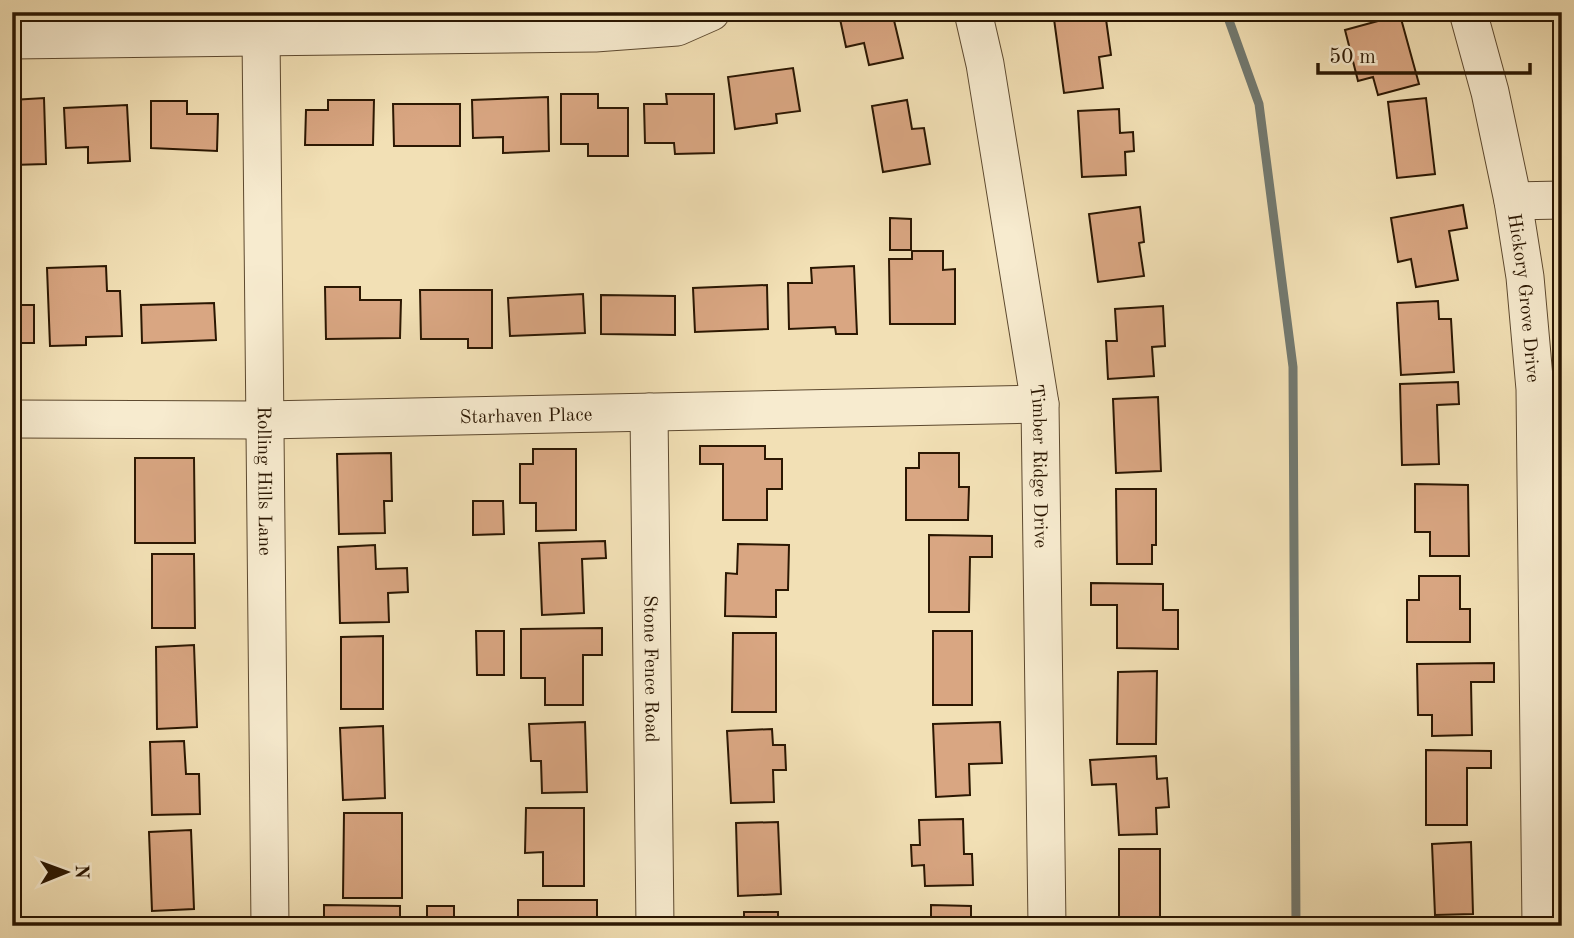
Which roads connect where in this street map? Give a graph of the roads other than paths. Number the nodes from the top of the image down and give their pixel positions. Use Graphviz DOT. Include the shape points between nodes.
graph roads {
  1 [pos="711,12"];
  2 [pos="973,12"];
  3 [pos="1468,12"];
  4 [pos="261,35"];
  5 [pos="12,40"];
  6 [pos="1562,200"];
  7 [pos="1513,201"];
  8 [pos="1548,389"];
  9 [pos="1040,404"];
  10 [pos="649,412"];
  11 [pos="12,419"];
  12 [pos="265,420"];
  13 [pos="270,926"];
  14 [pos="655,926"];
  15 [pos="1047,926"];
  16 [pos="1541,926"];
  1 -- 4 [label="street" via="677,27 595,33"];
  2 -- 9 [label="street, Timber Ridge Drive"];
  3 -- 7 [label="street, Hickory Grove Drive"];
  4 -- 5 [label="street"];
  4 -- 12 [label="street, Rolling Hills Lane"];
  6 -- 7 [label="street"];
  7 -- 8 [label="street, Hickory Grove Drive"];
  8 -- 16 [label="street, Hickory Grove Drive"];
  9 -- 10 [label="street, Starhaven Place"];
  9 -- 15 [label="street, Timber Ridge Drive"];
  10 -- 12 [label="street, Starhaven Place"];
  10 -- 14 [label="street, Stone Fence Road"];
  11 -- 12 [label="street, Starhaven Place"];
  12 -- 13 [label="street, Rolling Hills Lane"];
}
